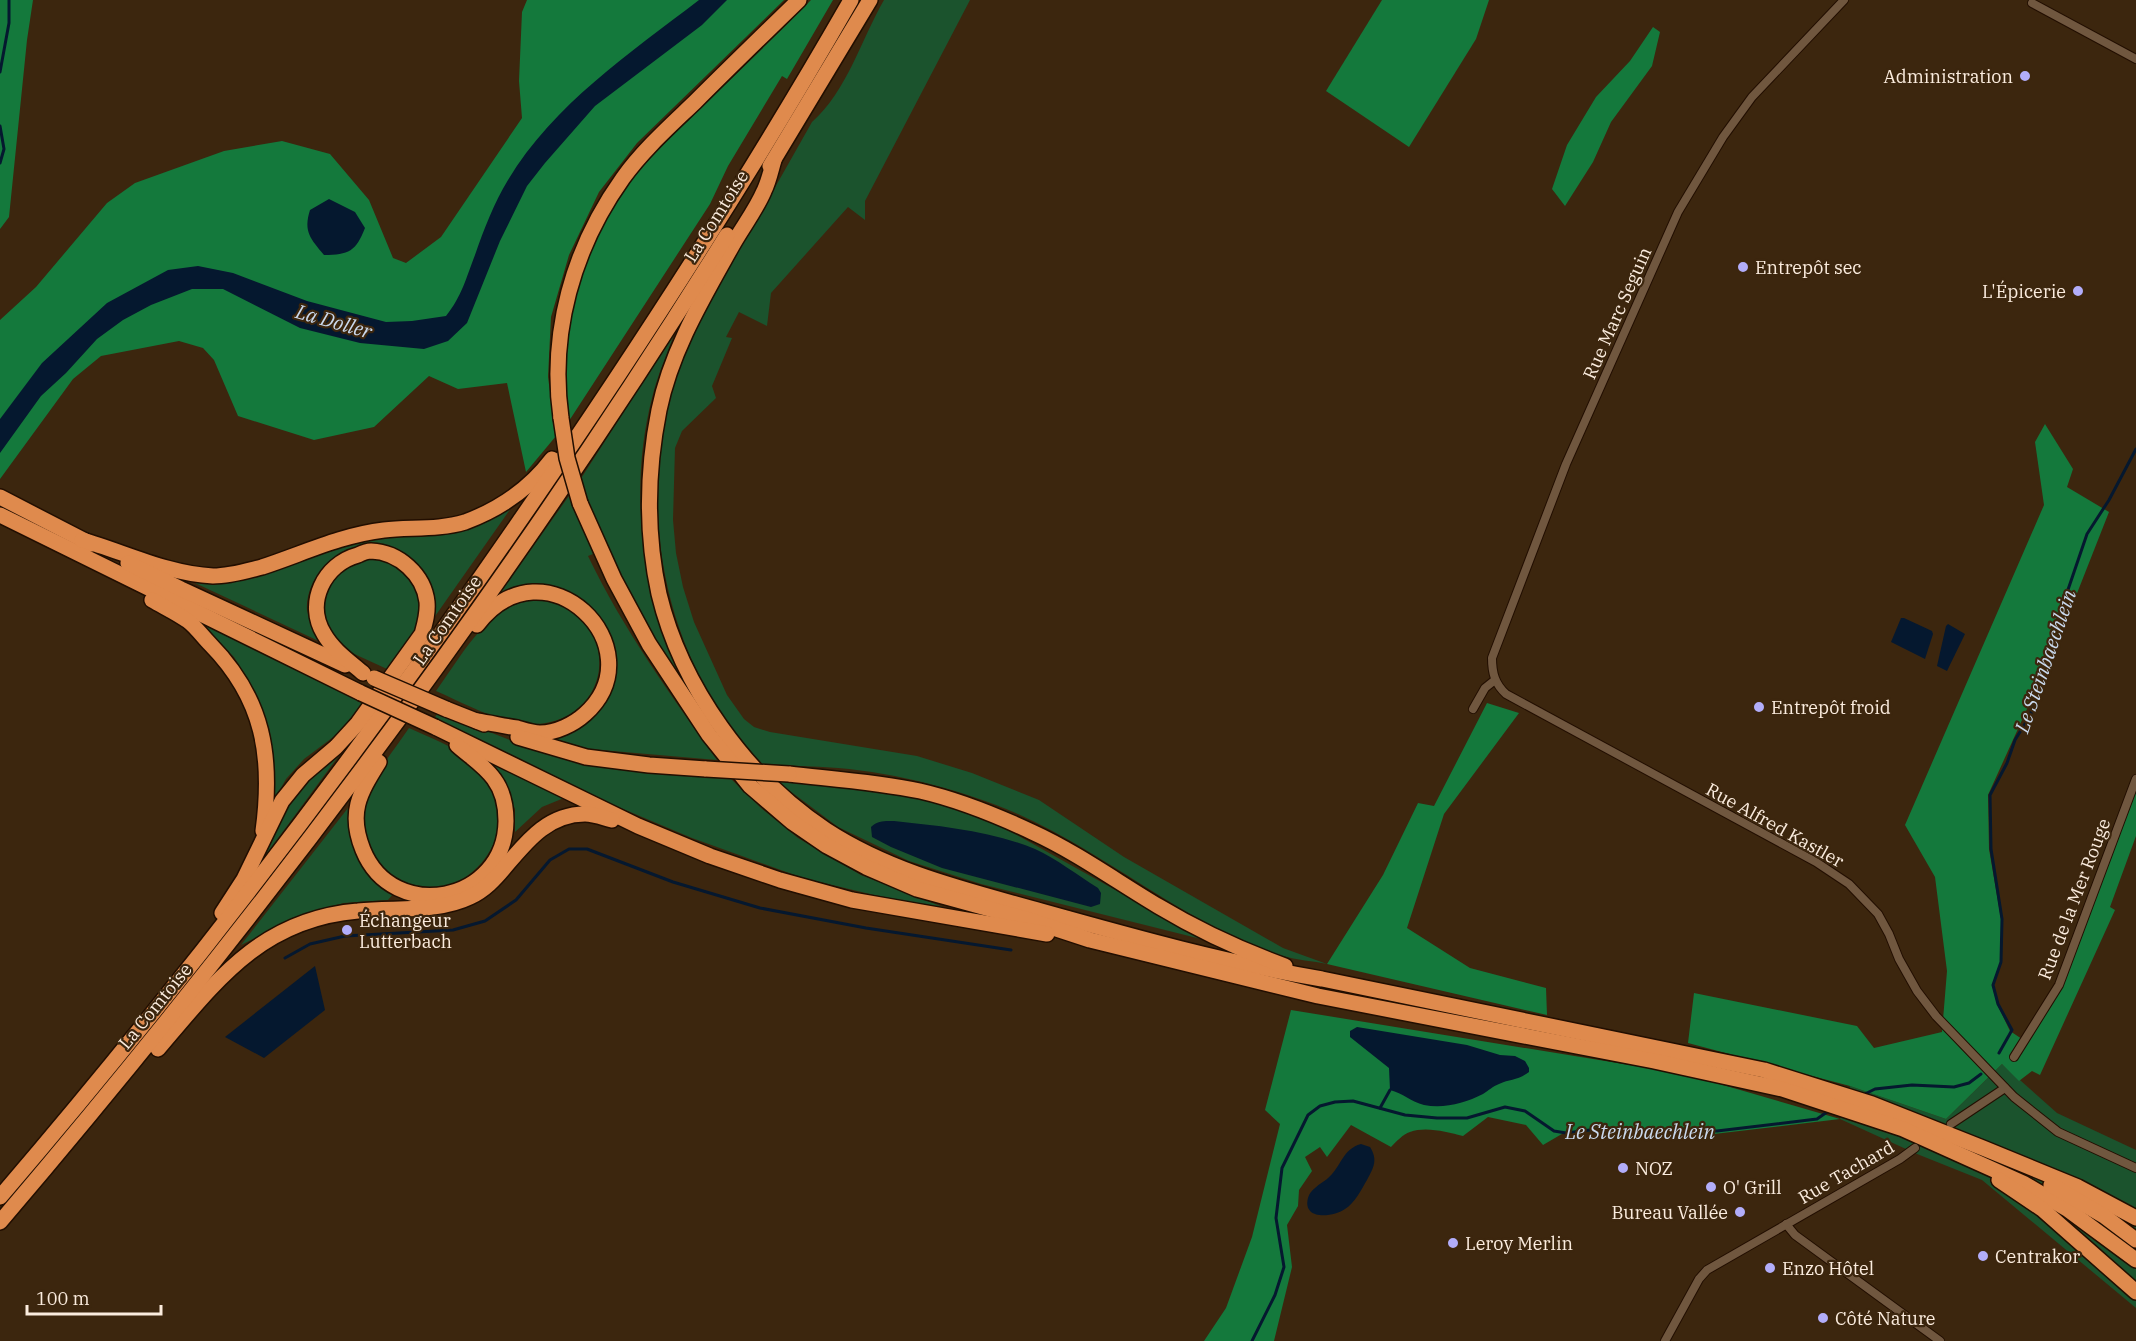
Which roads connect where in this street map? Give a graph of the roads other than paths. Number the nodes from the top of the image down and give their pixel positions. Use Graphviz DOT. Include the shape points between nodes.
graph roads {
  1 [pos="799,0"];
  2 [pos="851,0"];
  3 [pos="870,0"];
  4 [pos="1844,0"];
  5 [pos="2032,3"];
  6 [pos="2136,59"];
  7 [pos="774,160"];
  8 [pos="581,432"];
  9 [pos="0,497"];
  10 [pos="0,515"];
  11 [pos="82,540"];
  12 [pos="100,565"];
  13 [pos="456,641"];
  14 [pos="368,676"];
  15 [pos="1495,680"];
  16 [pos="1473,709"];
  17 [pos="477,722"];
  18 [pos="437,728"];
  19 [pos="383,741"];
  20 [pos="2136,779"];
  21 [pos="638,826"];
  22 [pos="261,846"];
  23 [pos="1090,940"];
  24 [pos="201,953"];
  25 [pos="1322,980"];
  26 [pos="2014,1057"];
  27 [pos="118,1083"];
  28 [pos="2005,1088"];
  29 [pos="1951,1124"];
  30 [pos="1915,1148"];
  31 [pos="1983,1148"];
  32 [pos="1984,1164"];
  33 [pos="2136,1168"];
  34 [pos="0,1197"];
  35 [pos="2136,1218"];
  36 [pos="0,1222"];
  37 [pos="1786,1224"];
  38 [pos="2136,1240"];
  39 [pos="2136,1260"];
  40 [pos="2136,1292"];
  41 [pos="1665,1341"];
  42 [pos="1940,1341"];
  1 -- 23 [label="highway, bridge" via="656,140 624,177 597,219 580,256 568,289 558,362 558,395 567,458 580,503 644,635 709,735 750,786 792,822 866,867 917,889"];
  2 -- 8 [label="highway, La Comtoise" via="704,242"];
  3 -- 7 [label="highway, La Comtoise"];
  4 -- 15 [label="street, Rue Marc Seguin" via="1752,97 1722,136 1678,212 1566,464 1492,658"];
  5 -- 6 [label="street"];
  7 -- 13 [label="highway, La Comtoise" via="601,431"];
  7 -- 25 [label="highway" via="764,191 708,288 671,368 652,453 649,500 652,553 660,596 674,640 716,720 746,760 780,793 825,830 873,857 921,877 1063,917 1252,967"];
  8 -- 11 [label="highway" via="556,453 541,473 493,510 463,522 357,535 238,574 191,574"];
  8 -- 24 [label="highway, La Comtoise" via="381,718"];
  9 -- 11 [label="highway"];
  10 -- 12 [label="highway"];
  11 -- 14 [label="highway"];
  12 -- 18 [label="highway, bridge"];
  12 -- 22 [label="highway" via="189,622 225,659 243,686 258,720 267,756 268,795"];
  13 -- 17 [label="highway" via="470,635 483,617 503,602 540,592 565,598 588,613 607,649 607,675 599,698 570,725 540,733"];
  13 -- 19 [label="highway, La Comtoise"];
  14 -- 17 [label="highway, bridge"];
  14 -- 22 [label="highway" via="336,651 324,634 316,608 318,593 332,569 370,551 407,564 420,580 427,601 422,634 358,723 303,775 282,801"];
  15 -- 16 [label="street" via="1485,688"];
  15 -- 28 [label="street, Rue Alfred Kastler" via="1506,694 1816,862 1849,884 1878,914 1899,959 1935,1016"];
  17 -- 25 [label="highway, bridge" via="586,757 877,783 974,807 1033,832 1205,933"];
  18 -- 19 [label="highway" via="494,779 506,810 506,836 493,864 466,888 443,895 419,895 388,882 367,859 360,843 356,806 380,759"];
  18 -- 21 [label="highway"];
  19 -- 27 [label="highway, La Comtoise" via="266,897"];
  20 -- 26 [label="street, Rue de la Mer Rouge" via="2059,985"];
  21 -- 23 [label="highway" via="710,856 852,900"];
  21 -- 27 [label="highway" via="587,814 563,816 539,830 488,886 473,896 436,907 353,911 316,919 278,934 242,957 151,1057"];
  22 -- 24 [label="highway"];
  23 -- 32 [label="highway" via="1318,996 1654,1060 1782,1089 1904,1129"];
  24 -- 34 [label="highway, La Comtoise"];
  25 -- 31 [label="highway" via="1764,1070 1872,1104"];
  27 -- 36 [label="highway, La Comtoise"];
  28 -- 29 [label="street"];
  28 -- 33 [label="street, Rue Alfred Kastler" via="2058,1132"];
  30 -- 37 [label="street, Rue Tachard"];
  31 -- 35 [label="highway" via="2078,1187"];
  31 -- 38 [label="highway" via="2104,1216"];
  32 -- 39 [label="highway" via="2067,1209"];
  32 -- 40 [label="highway"];
  37 -- 41 [label="street, Rue Tachard" via="1707,1270"];
  37 -- 42 [label="street" via="1795,1235"];
}
